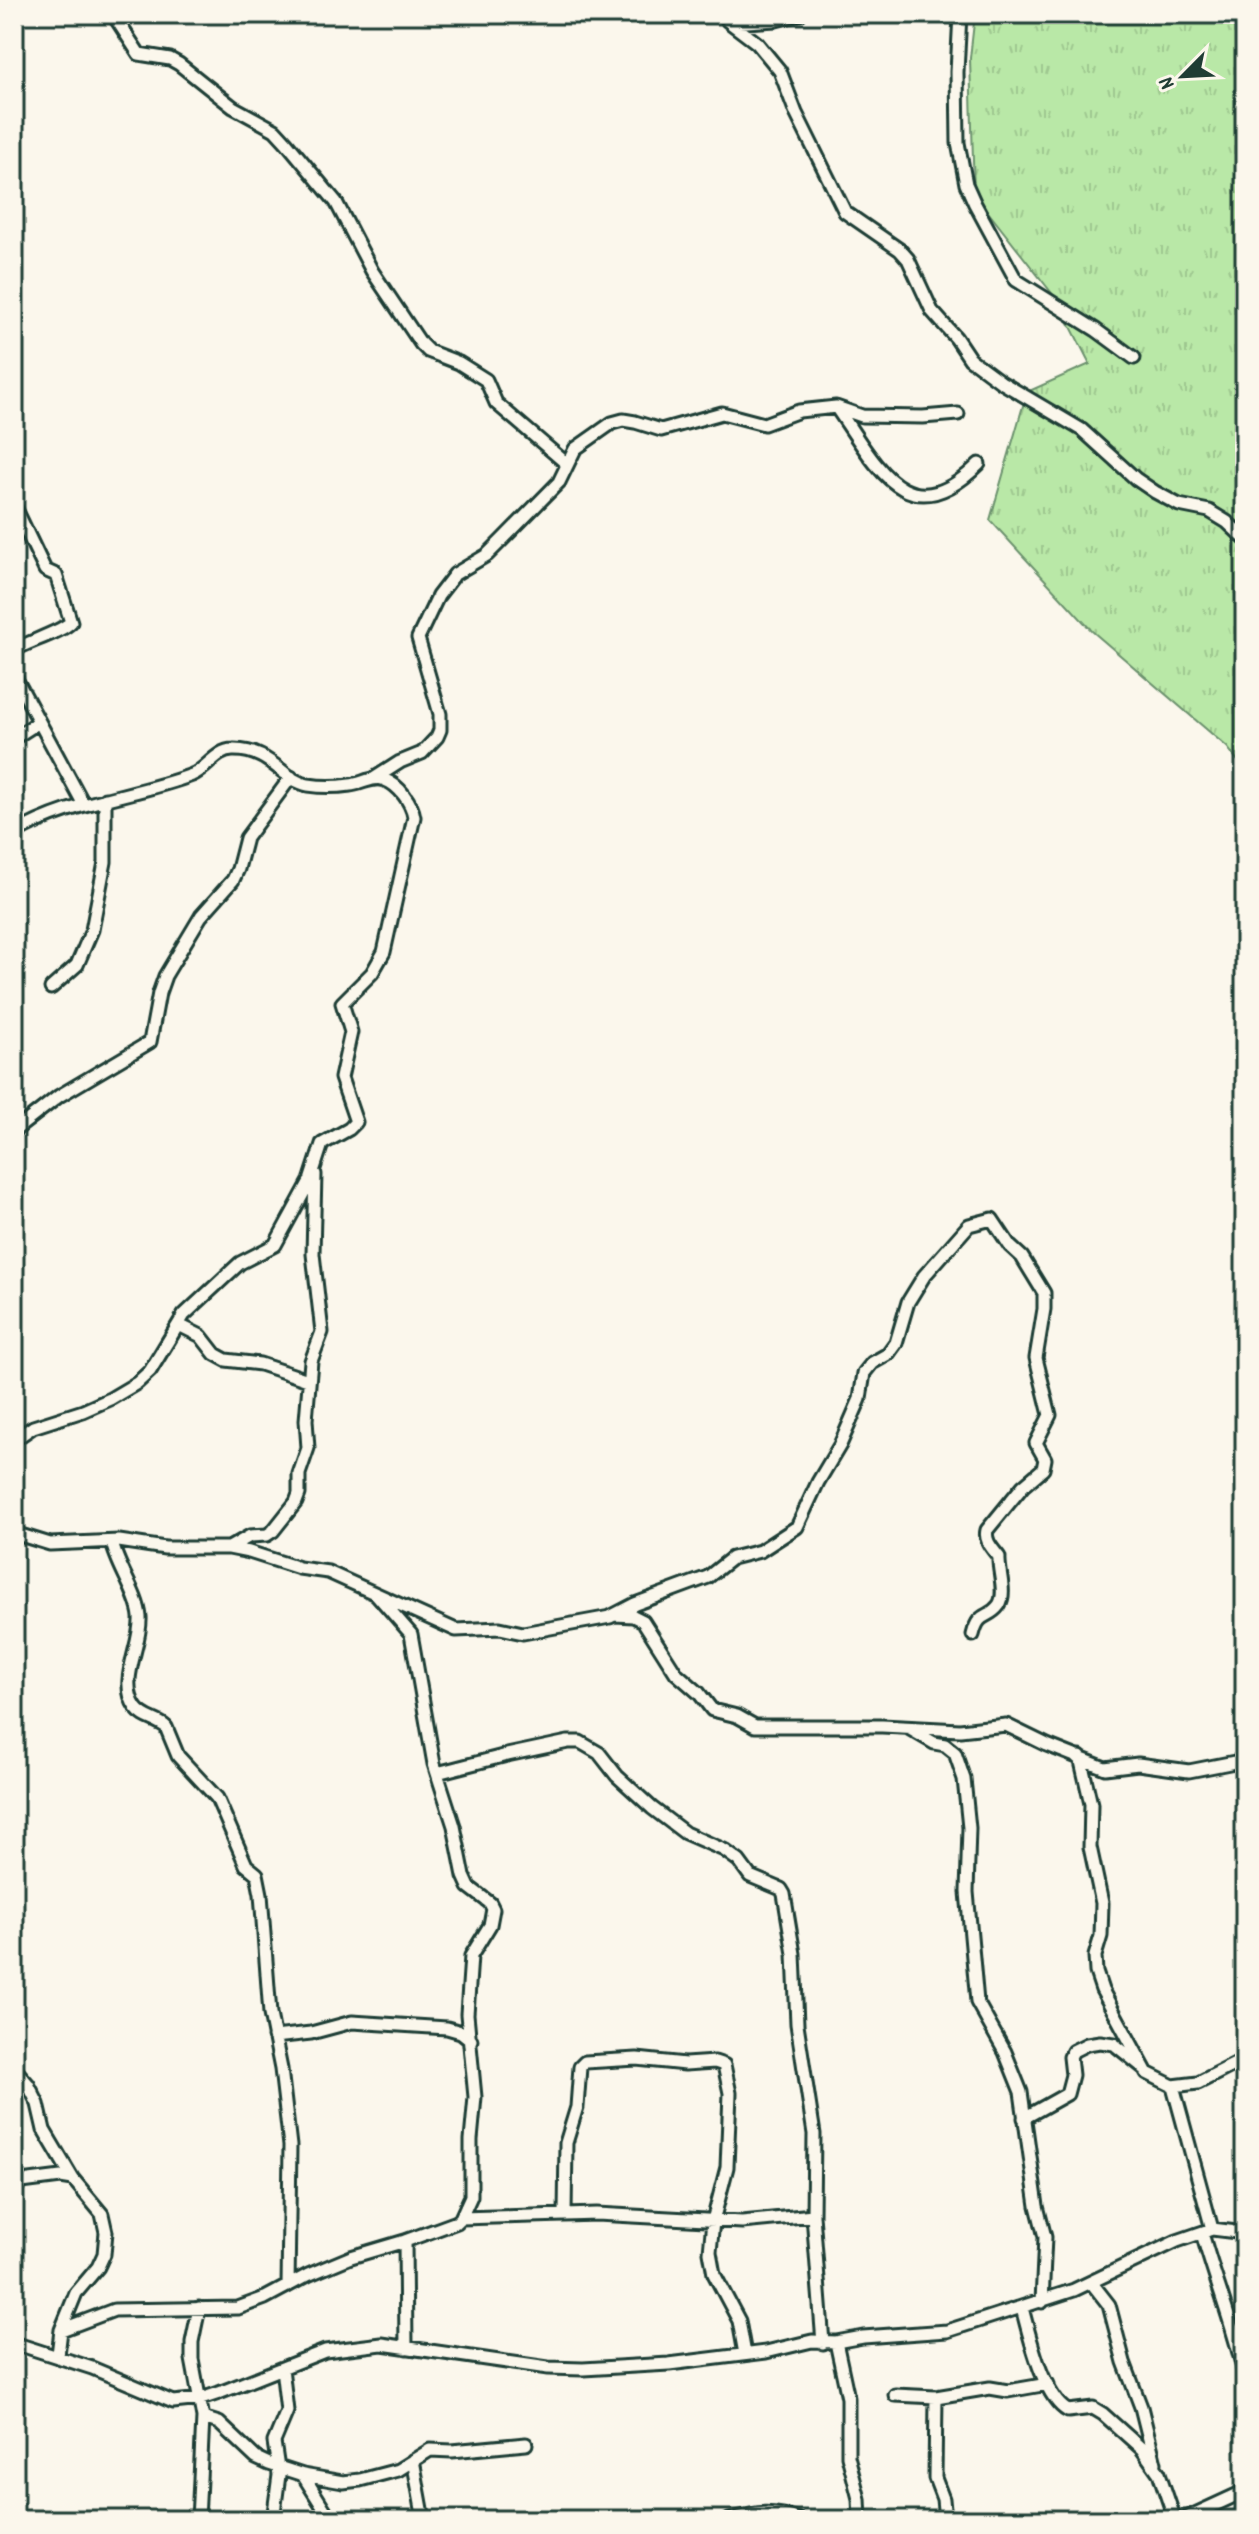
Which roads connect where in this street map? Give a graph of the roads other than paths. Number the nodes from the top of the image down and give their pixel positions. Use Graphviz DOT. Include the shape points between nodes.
graph roads {
  1 [pos="113,14"];
  2 [pos="800,14"];
  3 [pos="960,14"];
  4 [pos="727,18"];
  5 [pos="1134,358"];
  6 [pos="836,407"];
  7 [pos="958,414"];
  8 [pos="567,464"];
  9 [pos="979,464"];
  10 [pos="14,507"];
  11 [pos="1245,539"];
  12 [pos="14,650"];
  13 [pos="14,675"];
  14 [pos="39,722"];
  15 [pos="14,738"];
  16 [pos="291,777"];
  17 [pos="375,778"];
  18 [pos="105,799"];
  19 [pos="84,805"];
  20 [pos="14,834"];
  21 [pos="51,988"];
  22 [pos="14,1131"];
  23 [pos="315,1166"];
  24 [pos="179,1325"];
  25 [pos="308,1380"];
  26 [pos="14,1440"];
  27 [pos="14,1533"];
  28 [pos="112,1542"];
  29 [pos="229,1548"];
  30 [pos="374,1592"];
  31 [pos="615,1615"];
  32 [pos="973,1635"];
  33 [pos="909,1729"];
  34 [pos="1080,1757"];
  35 [pos="1245,1760"];
  36 [pos="437,1773"];
  37 [pos="274,2037"];
  38 [pos="471,2040"];
  39 [pos="1245,2059"];
  40 [pos="14,2068"];
  41 [pos="1144,2068"];
  42 [pos="1173,2086"];
  43 [pos="1024,2118"];
  44 [pos="73,2179"];
  45 [pos="14,2183"];
  46 [pos="565,2214"];
  47 [pos="813,2215"];
  48 [pos="461,2218"];
  49 [pos="713,2221"];
  50 [pos="1207,2231"];
  51 [pos="1245,2233"];
  52 [pos="405,2241"];
  53 [pos="1091,2282"];
  54 [pos="288,2286"];
  55 [pos="1042,2302"];
  56 [pos="199,2308"];
  57 [pos="1022,2308"];
  58 [pos="61,2330"];
  59 [pos="830,2342"];
  60 [pos="14,2343"];
  61 [pos="406,2348"];
  62 [pos="745,2354"];
  63 [pos="58,2355"];
  64 [pos="282,2368"];
  65 [pos="1245,2377"];
  66 [pos="1048,2384"];
  67 [pos="895,2395"];
  68 [pos="936,2397"];
  69 [pos="201,2399"];
  70 [pos="203,2418"];
  71 [pos="526,2444"];
  72 [pos="413,2460"];
  73 [pos="278,2467"];
  74 [pos="1157,2468"];
  75 [pos="303,2475"];
  76 [pos="1245,2491"];
  77 [pos="198,2520"];
  78 [pos="273,2520"];
  79 [pos="331,2520"];
  80 [pos="424,2520"];
  81 [pos="729,2520"];
  82 [pos="800,2520"];
  83 [pos="860,2520"];
  84 [pos="945,2520"];
  85 [pos="1175,2520"];
  86 [pos="1182,2520"];
  1 -- 8 [label="street" via="139,54 179,64 233,107 275,130 336,202 372,271 421,344 486,380 496,403"];
  2 -- 4 [label="street" via="776,20"];
  3 -- 5 [label="street" via="958,143 975,204 1016,280"];
  4 -- 11 [label="street" via="780,71 845,212 908,259 932,311 970,359 1082,430 1155,492 1179,505 1209,511"];
  6 -- 7 [label="street" via="862,416"];
  6 -- 8 [label="street" via="799,411 764,424 722,413 661,430 623,420 575,449"];
  6 -- 9 [label="street" via="887,480 904,491 948,489"];
  8 -- 17 [label="street" via="559,482 487,555 455,574 438,596 418,638 440,730 422,753"];
  10 -- 12 [label="street" via="45,570 56,575 71,622"];
  13 -- 14 [label="street"];
  14 -- 15 [label="street"];
  14 -- 19 [label="street"];
  16 -- 17 [label="street" via="317,786 348,786"];
  16 -- 18 [label="street" via="264,756 231,750 193,775"];
  16 -- 22 [label="street" via="246,838 233,880 201,916 165,976 150,1042 53,1100"];
  17 -- 23 [label="street" via="397,788 412,807 413,822 384,952 372,973 342,1003 351,1032 341,1078 356,1121 325,1140"];
  18 -- 19 [label="street"];
  18 -- 21 [label="street" via="105,862 92,930 77,965"];
  19 -- 20 [label="street"];
  23 -- 24 [label="street" via="275,1245 240,1263"];
  23 -- 25 [label="street" via="313,1254 322,1332"];
  24 -- 25 [label="street" via="201,1336 226,1360 260,1364"];
  24 -- 26 [label="street" via="137,1383"];
  25 -- 29 [label="street" via="308,1448 296,1502 273,1531"];
  27 -- 28 [label="street" via="50,1544"];
  28 -- 29 [label="street"];
  28 -- 37 [label="street" via="140,1614 129,1679 134,1705 166,1727 178,1756 217,1798 246,1865 257,1872"];
  29 -- 30 [label="street" via="328,1572"];
  30 -- 31 [label="street" via="456,1630 523,1633"];
  30 -- 36 [label="street" via="411,1634"];
  31 -- 32 [label="street" via="708,1577 735,1556 760,1551 797,1527 840,1445 860,1399 864,1373 896,1343 908,1302 924,1276 969,1225 989,1219 1044,1293 1036,1358 1050,1415 1036,1443 1045,1461 1043,1469 987,1530 999,1557 1001,1597 979,1618"];
  31 -- 33 [label="street" via="643,1621 681,1679 720,1714 755,1726"];
  33 -- 34 [label="street" via="1006,1725"];
  33 -- 43 [label="street" via="945,1745 960,1763 969,1828 967,1892 977,2002 1017,2077"];
  34 -- 35 [label="street" via="1105,1768 1138,1764 1179,1771"];
  34 -- 41 [label="street" via="1102,1903 1096,1972"];
  36 -- 38 [label="street" via="467,1884 493,1909 490,1925 471,1956"];
  36 -- 47 [label="street" via="580,1742 599,1753 617,1776 685,1833 724,1850 750,1876 781,1889 787,1899 797,2024 814,2134"];
  37 -- 38 [label="street" via="362,2022 447,2028"];
  37 -- 54 [label="street" via="290,2146"];
  38 -- 48 [label="street" via="471,2196"];
  39 -- 42 [label="street" via="1198,2083"];
  40 -- 44 [label="street" via="28,2084 44,2130"];
  41 -- 42 [label="street"];
  41 -- 43 [label="street" via="1114,2044 1080,2047 1070,2057 1067,2094"];
  42 -- 50 [label="street"];
  43 -- 55 [label="street" via="1045,2237"];
  44 -- 45 [label="street"];
  44 -- 58 [label="street" via="100,2210 106,2232 104,2254 76,2293"];
  46 -- 48 [label="street"];
  46 -- 49 [label="street"];
  46 -- 49 [label="street" via="566,2143 577,2107 580,2067 585,2062 631,2059 715,2062 726,2070 730,2131"];
  47 -- 49 [label="street"];
  47 -- 59 [label="street"];
  48 -- 52 [label="street"];
  49 -- 62 [label="street" via="712,2265 739,2321"];
  50 -- 51 [label="street"];
  50 -- 53 [label="street"];
  50 -- 65 [label="street" via="1214,2276"];
  52 -- 54 [label="street" via="351,2257"];
  52 -- 61 [label="street"];
  53 -- 55 [label="street"];
  53 -- 74 [label="street" via="1109,2305"];
  54 -- 56 [label="street" via="238,2308"];
  55 -- 57 [label="street"];
  56 -- 58 [label="street" via="114,2310"];
  56 -- 69 [label="street" via="192,2359"];
  57 -- 59 [label="street" via="947,2331"];
  57 -- 66 [label="street"];
  58 -- 63 [label="street"];
  59 -- 62 [label="street"];
  59 -- 83 [label="street" via="848,2398 847,2445"];
  60 -- 63 [label="street"];
  61 -- 62 [label="street" via="583,2369"];
  61 -- 64 [label="street" via="344,2347"];
  63 -- 69 [label="street" via="167,2402"];
  64 -- 69 [label="street"];
  64 -- 73 [label="street" via="287,2411 274,2442"];
  66 -- 68 [label="street"];
  66 -- 74 [label="street" via="1062,2407 1093,2408 1103,2414"];
  67 -- 68 [label="street"];
  68 -- 84 [label="street" via="935,2478"];
  69 -- 70 [label="street"];
  70 -- 73 [label="street" via="219,2423 256,2458"];
  70 -- 77 [label="street"];
  71 -- 72 [label="street" via="430,2450"];
  72 -- 75 [label="street" via="398,2470 360,2480"];
  72 -- 80 [label="street"];
  73 -- 75 [label="street"];
  73 -- 78 [label="street"];
  74 -- 85 [label="street"];
  75 -- 79 [label="street"];
  76 -- 86 [label="street"];
  81 -- 82 [label="street" via="779,2512"];
}
